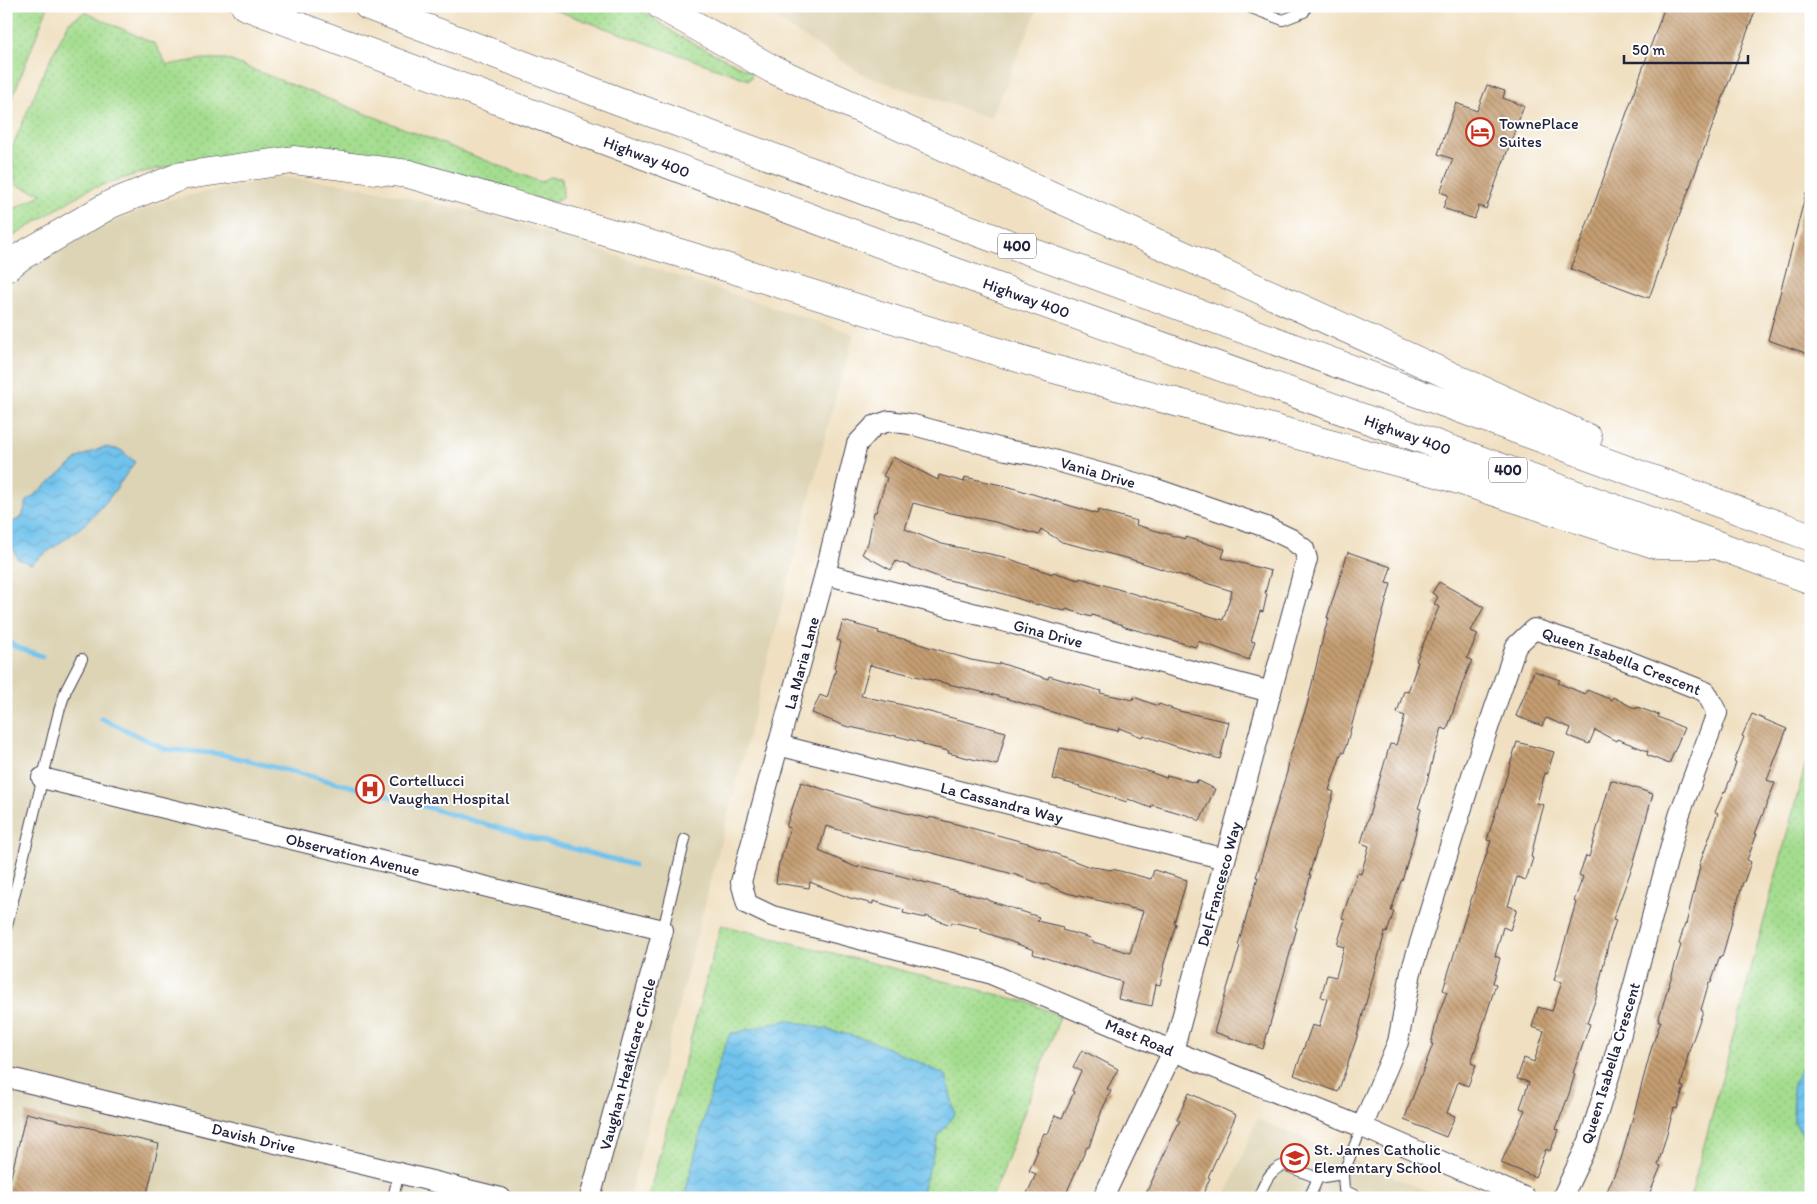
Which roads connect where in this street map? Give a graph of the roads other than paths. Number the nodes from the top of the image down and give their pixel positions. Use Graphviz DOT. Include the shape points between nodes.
graph roads {
  1 [pos="245,6"];
  2 [pos="368,6"];
  3 [pos="661,6"];
  4 [pos="1246,6"];
  5 [pos="1306,6"];
  6 [pos="6,268"];
  7 [pos="874,426"];
  8 [pos="1666,484"];
  9 [pos="1811,537"];
  10 [pos="1717,545"];
  11 [pos="1307,559"];
  12 [pos="825,574"];
  13 [pos="1811,580"];
  14 [pos="82,659"];
  15 [pos="1271,692"];
  16 [pos="778,745"];
  17 [pos="42,778"];
  18 [pos="686,840"];
  19 [pos="1225,859"];
  20 [pos="747,904"];
  21 [pos="6,929"];
  22 [pos="663,930"];
  23 [pos="1173,1051"];
  24 [pos="6,1077"];
  25 [pos="1362,1127"];
  26 [pos="399,1172"];
  27 [pos="1343,1174"];
  28 [pos="1318,1178"];
  29 [pos="1517,1196"];
  30 [pos="393,1198"];
  31 [pos="501,1198"];
  32 [pos="590,1198"];
  33 [pos="1103,1198"];
  34 [pos="1258,1198"];
  35 [pos="1309,1198"];
  36 [pos="1360,1198"];
  37 [pos="1562,1198"];
  1 -- 10 [label="highway, Highway 400 / 400" via="956,272"];
  2 -- 8 [label="highway, 400"];
  3 -- 8 [label="highway" via="772,69 1622,453"];
  4 -- 5 [label="lane" via="1284,20 1304,12"];
  6 -- 10 [label="highway" via="111,204 181,176 293,160 409,174 690,256 1050,368 1437,473 1657,545"];
  7 -- 11 [label="street, Vania Drive" via="889,421 910,424 1150,487 1266,526 1304,548"];
  7 -- 12 [label="street, La Maria Lane" via="857,444"];
  8 -- 9 [label="highway, 400"];
  10 -- 13 [label="highway, Highway 400 / 400"];
  11 -- 15 [label="street, Del Francesco Way"];
  12 -- 15 [label="street, Gina Drive"];
  12 -- 16 [label="street, La Maria Lane"];
  14 -- 17 [label="lane" via="66,690"];
  15 -- 19 [label="street, Del Francesco Way"];
  16 -- 19 [label="street, La Cassandra Way"];
  16 -- 20 [label="street, La Maria Lane" via="741,882"];
  17 -- 21 [label="lane"];
  17 -- 22 [label="street, Observation Avenue"];
  18 -- 22 [label="lane"];
  19 -- 23 [label="street, Del Francesco Way"];
  20 -- 23 [label="street, Mast Road" via="772,916 990,973"];
  22 -- 32 [label="street, Vaughan Heathcare Circle"];
  23 -- 25 [label="street, Mast Road"];
  23 -- 33 [label="street, Del Francesco Way"];
  24 -- 26 [label="street, Davish Drive"];
  25 -- 27 [label="lane"];
  25 -- 29 [label="street, Mast Road"];
  25 -- 37 [label="street, Queen Isabella Crescent" via="1398,1042 1411,972 1516,646 1534,629 1613,655 1706,692 1717,713 1679,816 1603,1095 1588,1141"];
  26 -- 30 [label="lane"];
  26 -- 31 [label="street, Davish Drive"];
  27 -- 28 [label="lane"];
  27 -- 36 [label="lane" via="1344,1190"];
  28 -- 34 [label="lane" via="1284,1165 1268,1175"];
  28 -- 35 [label="lane"];
}
